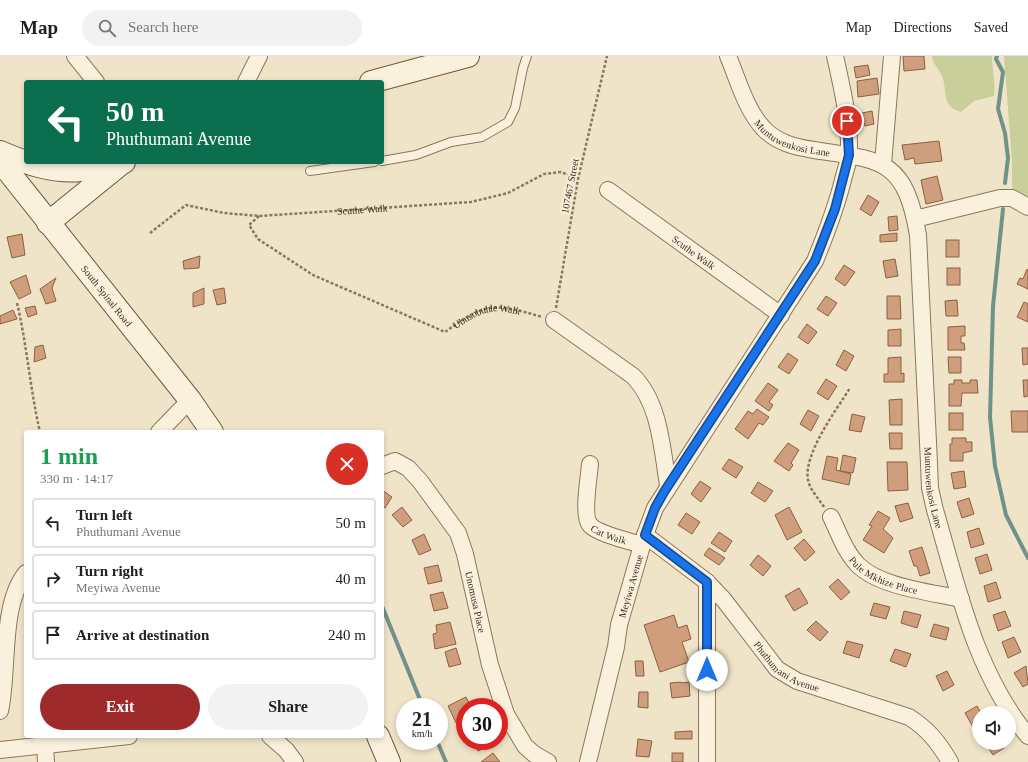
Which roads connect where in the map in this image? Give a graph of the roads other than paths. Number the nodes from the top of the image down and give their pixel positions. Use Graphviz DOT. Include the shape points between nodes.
graph roads {
  1 [pos="75,56"];
  2 [pos="259,56"];
  3 [pos="468,56"];
  4 [pos="527,56"];
  5 [pos="728,56"];
  6 [pos="835,56"];
  7 [pos="892,56"];
  8 [pos="94,80"];
  9 [pos="247,80"];
  10 [pos="378,80"];
  11 [pos="0,152"];
  12 [pos="849,155"];
  13 [pos="0,161"];
  14 [pos="384,161"];
  15 [pos="24,162"];
  16 [pos="30,164"];
  17 [pos="114,164"];
  18 [pos="122,164"];
  19 [pos="360,164"];
  20 [pos="883,164"];
  21 [pos="310,171"];
  22 [pos="608,190"];
  23 [pos="1028,207"];
  24 [pos="915,219"];
  25 [pos="48,223"];
  26 [pos="781,315"];
  27 [pos="554,320"];
  28 [pos="190,400"];
  29 [pos="161,430"];
  30 [pos="211,430"];
  31 [pos="590,464"];
  32 [pos="384,465"];
  33 [pos="668,486"];
  34 [pos="831,517"];
  35 [pos="643,540"];
  36 [pos="24,575"];
  37 [pos="707,582"];
  38 [pos="961,599"];
  39 [pos="0,711"];
  40 [pos="1028,736"];
  41 [pos="110,738"];
  42 [pos="272,738"];
  43 [pos="379,738"];
  44 [pos="45,745"];
  45 [pos="0,750"];
  46 [pos="46,762"];
  47 [pos="295,762"];
  48 [pos="388,762"];
  49 [pos="548,762"];
  50 [pos="588,762"];
  51 [pos="707,762"];
  52 [pos="950,762"];
  1 -- 8 [label="street"];
  2 -- 9 [label="street"];
  3 -- 10 [label="street"];
  4 -- 14 [label="lane" via="515,108 508,122 482,137 451,142 416,155"];
  5 -- 12 [label="street, Muntuwenkosi Lane" via="746,101 765,130 795,148"];
  6 -- 12 [label="street, Meyiwa Avenue" via="843,96"];
  7 -- 20 [label="street"];
  11 -- 15 [label="street"];
  12 -- 20 [label="street, Muntuwenkosi Lane"];
  12 -- 26 [label="street, Meyiwa Avenue" via="827,233 815,261"];
  13 -- 25 [label="street, South Spinal Road"];
  16 -- 17 [label="street" via="68,171"];
  18 -- 25 [label="street"];
  19 -- 21 [label="lane"];
  20 -- 24 [label="street, Muntuwenkosi Lane" via="903,185"];
  22 -- 26 [label="street, Scuthe Walk"];
  23 -- 24 [label="street" via="1012,198 1000,198"];
  24 -- 38 [label="street, Muntuwenkosi Lane" via="921,282 930,488"];
  25 -- 28 [label="street, South Spinal Road"];
  26 -- 33 [label="street, Meyiwa Avenue"];
  27 -- 33 [label="street" via="642,385 654,412"];
  28 -- 29 [label="street"];
  28 -- 30 [label="street, South Spinal Road"];
  31 -- 35 [label="street, Cat Walk" via="586,516 590,525 597,530"];
  32 -- 49 [label="street, Unomusa Place" via="395,461 408,468 458,533 490,665 506,714 525,746"];
  33 -- 35 [label="street, Meyiwa Avenue" via="655,508"];
  34 -- 38 [label="street, Pule Mkhize Place" via="845,547 858,565 873,576 891,583"];
  35 -- 37 [label="street, Phuthumani Avenue"];
  35 -- 50 [label="street, Meyiwa Avenue" via="619,625"];
  36 -- 39 [label="street" via="13,600"];
  37 -- 51 [label="street"];
  37 -- 52 [label="street, Phuthumani Avenue" via="777,669 797,681 909,717 924,726 935,738"];
  38 -- 40 [label="street, Muntuwenkosi Lane" via="980,656 993,684 1010,715"];
  41 -- 44 [label="street"];
  42 -- 47 [label="street"];
  43 -- 48 [label="street"];
  44 -- 45 [label="street"];
  44 -- 46 [label="street"];
}
